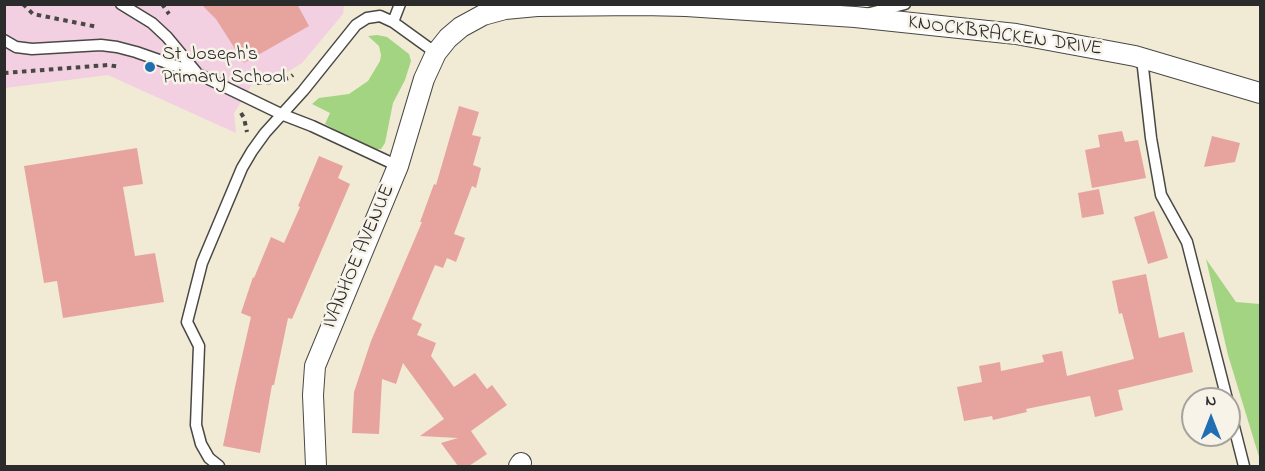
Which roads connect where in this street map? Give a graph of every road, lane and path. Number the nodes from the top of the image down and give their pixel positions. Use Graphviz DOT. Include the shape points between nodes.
graph roads {
  1 [pos="23,4"];
  2 [pos="122,4"];
  3 [pos="162,4"];
  4 [pos="400,4"];
  5 [pos="904,4"];
  6 [pos="642,5"];
  7 [pos="171,16"];
  8 [pos="855,17"];
  9 [pos="393,22"];
  10 [pos="98,27"];
  11 [pos="5,41"];
  12 [pos="436,53"];
  13 [pos="1142,59"];
  14 [pos="123,68"];
  15 [pos="4,73"];
  16 [pos="196,73"];
  17 [pos="295,74"];
  18 [pos="253,83"];
  19 [pos="1260,93"];
  20 [pos="237,108"];
  21 [pos="281,114"];
  22 [pos="252,151"];
  23 [pos="398,166"];
  24 [pos="1224,387"];
  25 [pos="1239,447"];
  26 [pos="219,466"];
  27 [pos="316,466"];
  28 [pos="1244,466"];
  1 -- 10 [label="path" via="33,14"];
  2 -- 16 [label="lane" via="167,37"];
  3 -- 7 [label="path"];
  4 -- 9 [label="lane"];
  5 -- 8 [label="lane"];
  6 -- 8 [label="street, KNOCKBRACKEN DRIVE"];
  6 -- 12 [label="street, KNOCKBRACKEN DRIVE" via="505,9 461,27"];
  8 -- 13 [label="street, KNOCKBRACKEN DRIVE" via="1016,34"];
  9 -- 12 [label="lane"];
  9 -- 21 [label="lane" via="380,15 356,25"];
  11 -- 16 [label="lane" via="32,49 117,47"];
  12 -- 23 [label="street, IVANHOE AVENUE" via="424,79"];
  13 -- 19 [label="street, KNOCKBRACKEN DRIVE"];
  13 -- 24 [label="lane" via="1161,195 1187,242"];
  14 -- 15 [label="path" via="108,64"];
  16 -- 21 [label="lane"];
  17 -- 18 [label="path" via="273,82"];
  20 -- 22 [label="path" via="244,118"];
  21 -- 22 [label="lane"];
  21 -- 23 [label="lane"];
  22 -- 26 [label="lane" via="202,263 187,322 199,346 196,425 201,444"];
  23 -- 27 [label="street, IVANHOE AVENUE" via="315,366"];
  25 -- 28 [label="lane"];
}
